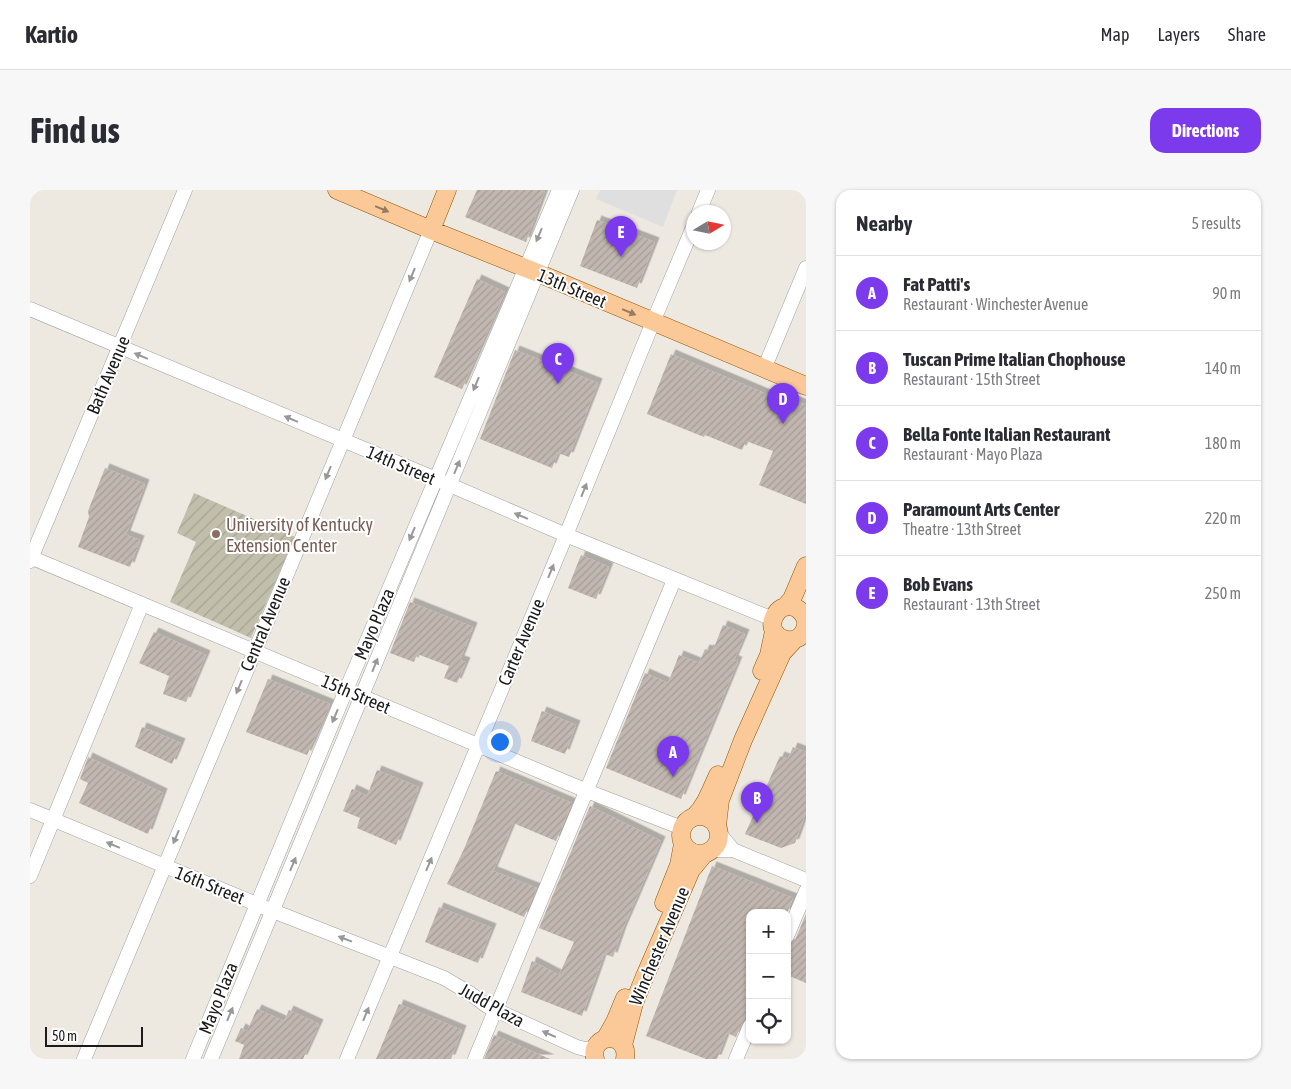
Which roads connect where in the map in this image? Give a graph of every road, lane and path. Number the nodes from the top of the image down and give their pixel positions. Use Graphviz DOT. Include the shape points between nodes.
graph roads {
  1 [pos="185,190"];
  2 [pos="337,190"];
  3 [pos="447,190"];
  4 [pos="559,190"];
  5 [pos="572,190"];
  6 [pos="708,190"];
  7 [pos="702,205"];
  8 [pos="431,230"];
  9 [pos="686,243"];
  10 [pos="806,268"];
  11 [pos="532,270"];
  12 [pos="30,309"];
  13 [pos="652,322"];
  14 [pos="120,347"];
  15 [pos="764,369"];
  16 [pos="806,386"];
  17 [pos="342,440"];
  18 [pos="436,479"];
  19 [pos="449,485"];
  20 [pos="566,535"];
  21 [pos="30,558"];
  22 [pos="806,566"];
  23 [pos="674,580"];
  24 [pos="142,604"];
  25 [pos="777,619"];
  26 [pos="803,625"];
  27 [pos="254,651"];
  28 [pos="346,690"];
  29 [pos="362,696"];
  30 [pos="478,745"];
  31 [pos="587,791"];
  32 [pos="30,810"];
  33 [pos="54,820"];
  34 [pos="686,829"];
  35 [pos="718,830"];
  36 [pos="733,850"];
  37 [pos="708,852"];
  38 [pos="164,866"];
  39 [pos="30,876"];
  40 [pos="806,880"];
  41 [pos="806,891"];
  42 [pos="256,904"];
  43 [pos="273,911"];
  44 [pos="791,927"];
  45 [pos="390,956"];
  46 [pos="496,1010"];
  47 [pos="746,1035"];
  48 [pos="599,1048"];
  49 [pos="626,1054"];
  50 [pos="84,1059"];
  51 [pos="193,1059"];
  52 [pos="212,1059"];
  53 [pos="347,1059"];
  54 [pos="475,1059"];
  55 [pos="736,1059"];
  1 -- 14 [label="street, Bath Avenue"];
  2 -- 8 [label="main road, 13th Street, one-way"];
  3 -- 8 [label="main road, Central Avenue"];
  4 -- 11 [label="street, Mayo Plaza, one-way"];
  5 -- 11 [label="street, Mayo Plaza"];
  6 -- 7 [label="street"];
  8 -- 11 [label="main road, 13th Street"];
  8 -- 17 [label="street, Central Avenue, one-way"];
  9 -- 13 [label="street, Carter Avenue"];
  10 -- 15 [label="street"];
  11 -- 13 [label="main road, 13th Street, one-way"];
  11 -- 18 [label="street, Mayo Plaza, one-way"];
  19 -- 11 [label="street, Mayo Plaza, one-way"];
  12 -- 14 [label="street, 14th Street"];
  13 -- 15 [label="main road, 13th Street"];
  20 -- 13 [label="street, Carter Avenue, one-way"];
  17 -- 14 [label="street, 14th Street, one-way"];
  14 -- 21 [label="street, Bath Avenue"];
  15 -- 16 [label="main road, 13th Street"];
  17 -- 18 [label="street, 14th Street"];
  17 -- 27 [label="street, Central Avenue, one-way"];
  18 -- 19 [label="street, 14th Street"];
  18 -- 28 [label="street, Mayo Plaza, one-way"];
  20 -- 19 [label="street, 14th Street, one-way"];
  29 -- 19 [label="street, Mayo Plaza, one-way"];
  20 -- 23 [label="street, 14th Street"];
  30 -- 20 [label="street, Carter Avenue, one-way"];
  21 -- 24 [label="street, 15th Street"];
  22 -- 25 [label="main road, Winchester Avenue" via="792,599"];
  23 -- 25 [label="street, 14th Street"];
  23 -- 31 [label="street"];
  24 -- 27 [label="street, 15th Street"];
  24 -- 33 [label="street"];
  25 -- 26 [label="main road" via="791,606 801,611"];
  25 -- 26 [label="main road" via="778,636 782,639 788,640"];
  25 -- 34 [label="main road, Winchester Avenue" via="769,655 719,773 706,803"];
  26 -- 35 [label="main road" via="782,653 743,740 720,800"];
  27 -- 28 [label="street, 15th Street"];
  27 -- 38 [label="street, Central Avenue, one-way"];
  28 -- 29 [label="street, 15th Street"];
  28 -- 42 [label="street, Mayo Plaza, one-way"];
  29 -- 30 [label="street, 15th Street"];
  43 -- 29 [label="street, Mayo Plaza, one-way"];
  30 -- 31 [label="street, 15th Street"];
  45 -- 30 [label="street, Carter Avenue, one-way"];
  31 -- 34 [label="street, 15th Street"];
  31 -- 46 [label="street"];
  32 -- 33 [label="street, 16th Street"];
  38 -- 33 [label="street, 16th Street, one-way"];
  33 -- 39 [label="street"];
  34 -- 35 [label="main road" via="701,816 713,821"];
  34 -- 37 [label="main road" via="686,848 698,854"];
  34 -- 48 [label="main road, Winchester Avenue" via="679,865 666,898 615,1022"];
  35 -- 36 [label="street"];
  35 -- 37 [label="main road" via="718,840"];
  36 -- 37 [label="street"];
  36 -- 40 [label="street"];
  37 -- 49 [label="main road, Winchester Avenue" via="691,870 648,967 634,1003"];
  38 -- 42 [label="street, 16th Street"];
  38 -- 50 [label="street, Central Avenue"];
  41 -- 44 [label="street"];
  42 -- 43 [label="street, 16th Street"];
  42 -- 51 [label="street, Mayo Plaza"];
  45 -- 43 [label="street, 16th Street, one-way"];
  52 -- 43 [label="street, Mayo Plaza, one-way"];
  45 -- 46 [label="street, Judd Plaza" via="444,978"];
  53 -- 45 [label="street, Carter Avenue, one-way"];
  48 -- 46 [label="street, Judd Plaza, one-way" via="577,1047"];
  46 -- 54 [label="street"];
  47 -- 55 [label="street"];
  48 -- 49 [label="main road" via="610,1038 616,1039"];
}
